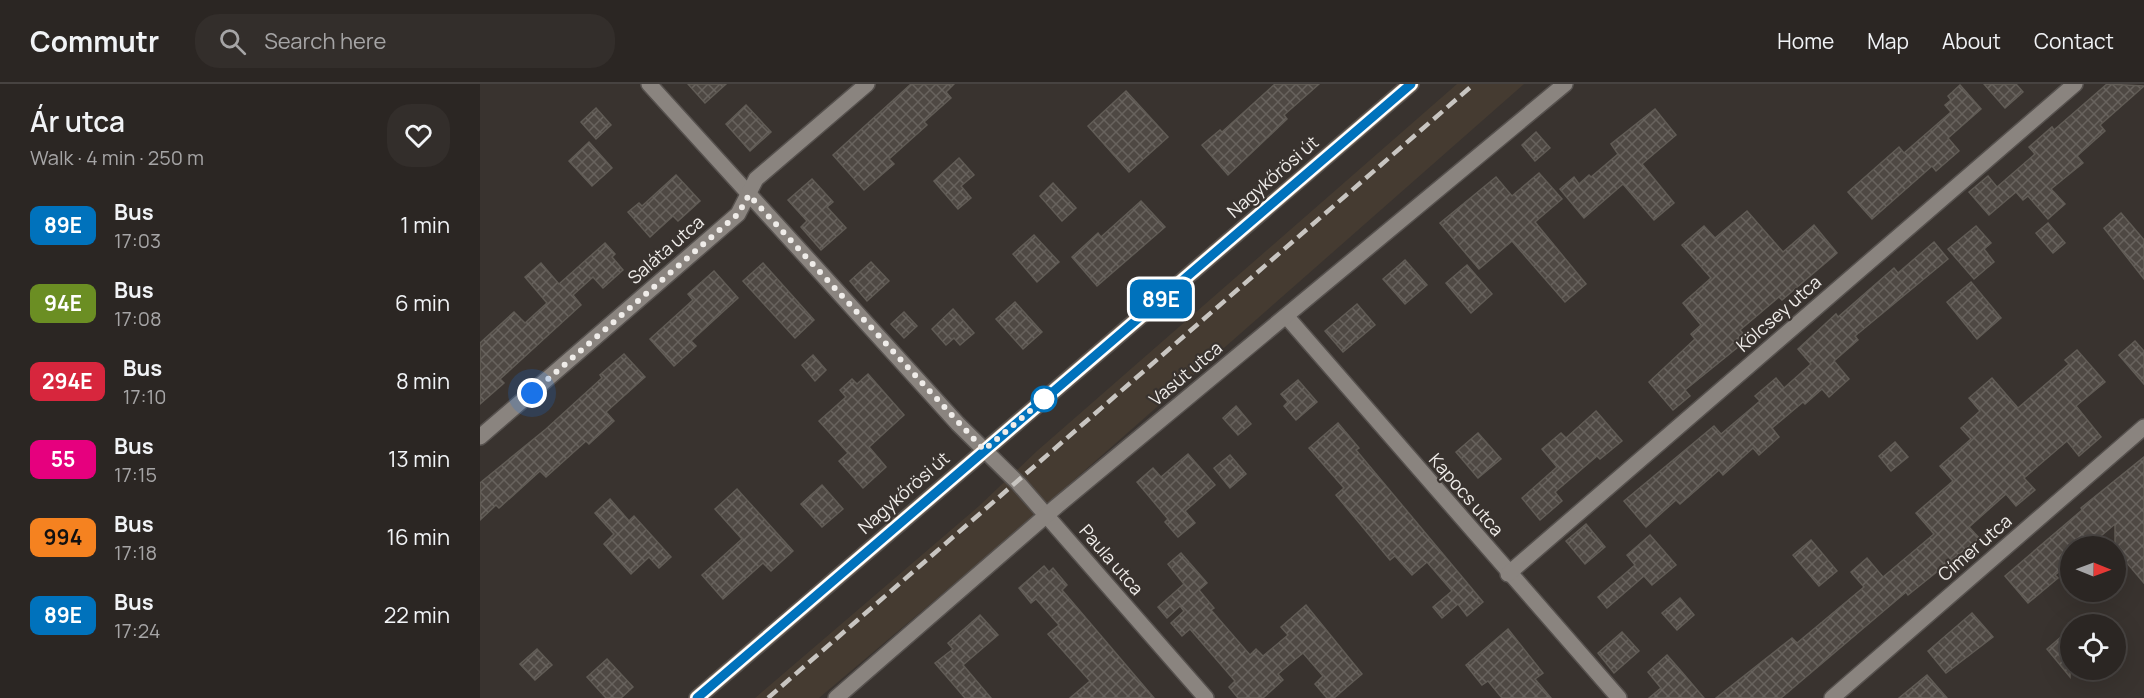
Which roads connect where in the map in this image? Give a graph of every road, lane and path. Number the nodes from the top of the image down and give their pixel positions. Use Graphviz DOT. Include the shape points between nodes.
graph roads {
  1 [pos="649,84"];
  2 [pos="867,84"];
  3 [pos="1411,84"];
  4 [pos="1565,84"];
  5 [pos="2075,84"];
  6 [pos="749,195"];
  7 [pos="1287,317"];
  8 [pos="2144,428"];
  9 [pos="480,438"];
  10 [pos="984,450"];
  11 [pos="1047,516"];
  12 [pos="1508,574"];
  13 [pos="697,698"];
  14 [pos="836,698"];
  15 [pos="1206,698"];
  16 [pos="1619,698"];
  17 [pos="1832,698"];
  1 -- 6 [label="street, Paula utca"];
  2 -- 6 [label="street, Saláta utca" via="756,179"];
  3 -- 10 [label="main road, Nagykőrösi út"];
  4 -- 7 [label="street, Vasút utca"];
  5 -- 12 [label="street, Kölcsey utca"];
  6 -- 9 [label="street, Saláta utca" via="738,214"];
  6 -- 10 [label="street, Paula utca"];
  7 -- 11 [label="street, Vasút utca"];
  7 -- 12 [label="street, Kapocs utca"];
  8 -- 17 [label="street, Címer utca"];
  10 -- 11 [label="street, Paula utca"];
  10 -- 13 [label="main road, Nagykőrösi út"];
  11 -- 14 [label="street, Vasút utca"];
  11 -- 15 [label="street, Paula utca"];
  12 -- 16 [label="street, Kapocs utca"];
}
